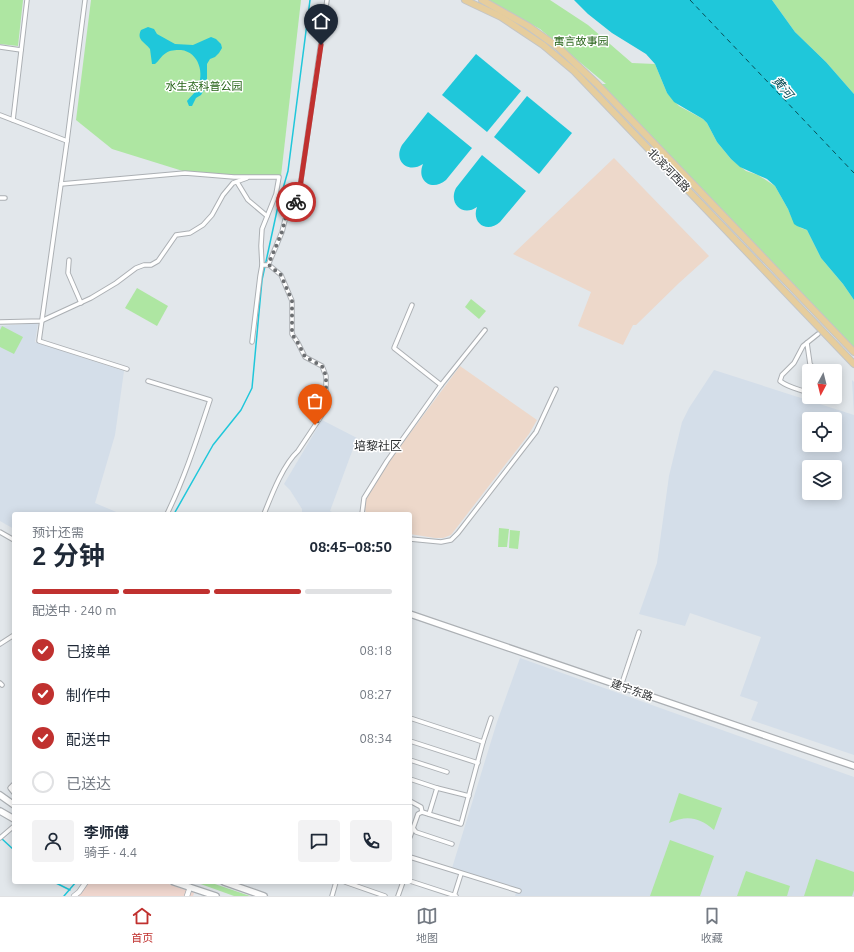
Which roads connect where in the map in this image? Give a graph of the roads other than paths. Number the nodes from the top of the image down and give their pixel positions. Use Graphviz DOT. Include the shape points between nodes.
graph roads {
  1 [pos="27,0"];
  2 [pos="85,0"];
  3 [pos="327,0"];
  4 [pos="465,0"];
  5 [pos="482,0"];
  6 [pos="0,47"];
  7 [pos="21,50"];
  8 [pos="0,116"];
  9 [pos="13,120"];
  10 [pos="67,141"];
  11 [pos="250,177"];
  12 [pos="237,182"];
  13 [pos="61,184"];
  14 [pos="0,198"];
  15 [pos="5,198"];
  16 [pos="267,216"];
  17 [pos="69,260"];
  18 [pos="263,265"];
  19 [pos="269,265"];
  20 [pos="80,303"];
  21 [pos="412,305"];
  22 [pos="41,321"];
  23 [pos="0,322"];
  24 [pos="485,330"];
  25 [pos="818,334"];
  26 [pos="252,342"];
  27 [pos="807,343"];
  28 [pos="854,352"];
  29 [pos="810,364"];
  30 [pos="854,364"];
  31 [pos="127,369"];
  32 [pos="148,381"];
  33 [pos="441,385"];
  34 [pos="556,389"];
  35 [pos="802,390"];
  36 [pos="167,512"];
  37 [pos="265,512"];
  38 [pos="362,512"];
  39 [pos="0,532"];
  40 [pos="12,539"];
  41 [pos="412,539"];
  42 [pos="412,615"];
  43 [pos="639,632"];
  44 [pos="12,636"];
  45 [pos="0,644"];
  46 [pos="621,686"];
  47 [pos="491,718"];
  48 [pos="412,719"];
  49 [pos="412,742"];
  50 [pos="483,742"];
  51 [pos="412,761"];
  52 [pos="478,763"];
  53 [pos="854,766"];
  54 [pos="447,772"];
  55 [pos="412,780"];
  56 [pos="437,788"];
  57 [pos="0,795"];
  58 [pos="469,796"];
  59 [pos="412,802"];
  60 [pos="12,804"];
  61 [pos="0,811"];
  62 [pos="422,812"];
  63 [pos="429,814"];
  64 [pos="12,818"];
  65 [pos="12,828"];
  66 [pos="412,828"];
  67 [pos="0,838"];
  68 [pos="452,844"];
  69 [pos="412,858"];
  70 [pos="461,874"];
  71 [pos="412,883"];
  72 [pos="85,884"];
  73 [pos="230,884"];
  74 [pos="335,884"];
  75 [pos="350,884"];
  76 [pos="402,884"];
  77 [pos="191,885"];
  78 [pos="519,891"];
  79 [pos="74,896"];
  80 [pos="187,896"];
  81 [pos="216,896"];
  82 [pos="264,896"];
  83 [pos="332,896"];
  84 [pos="385,896"];
  85 [pos="398,896"];
  86 [pos="455,896"];
  1 -- 7 [label="street"];
  2 -- 10 [label="street"];
  3 -- 19 [label="street" via="298,201 290,204 288,208"];
  4 -- 30 [label="main road, 北滨河西路" via="501,17 543,45 574,71"];
  5 -- 28 [label="main road, 北滨河西路" via="534,30 559,48 597,84"];
  6 -- 7 [label="street"];
  7 -- 9 [label="street"];
  8 -- 9 [label="street"];
  9 -- 10 [label="street"];
  10 -- 13 [label="street"];
  11 -- 12 [label="street"];
  11 -- 13 [label="street" via="185,173"];
  11 -- 16 [label="street" via="279,177 276,194"];
  12 -- 16 [label="street" via="248,200"];
  12 -- 20 [label="street" via="233,183 212,216 203,225 190,233 176,235 158,261 136,268 116,283"];
  13 -- 22 [label="street"];
  14 -- 15 [label="street"];
  16 -- 18 [label="street" via="262,229"];
  17 -- 20 [label="street" via="68,273"];
  18 -- 19 [label="street"];
  18 -- 26 [label="street"];
  19 -- 37 [label="street" via="281,275 292,301 292,334 305,357 322,366 326,376 326,398 324,412 276,485"];
  20 -- 22 [label="street"];
  21 -- 33 [label="street" via="394,348"];
  22 -- 23 [label="street"];
  22 -- 31 [label="street" via="39,341"];
  24 -- 33 [label="street"];
  25 -- 27 [label="street"];
  27 -- 29 [label="street"];
  27 -- 35 [label="street" via="794,363 782,374 780,381 787,386"];
  32 -- 36 [label="street" via="210,400 189,462"];
  33 -- 38 [label="street" via="364,498"];
  34 -- 41 [label="street" via="536,432 458,532 450,540 441,542"];
  39 -- 40 [label="street"];
  42 -- 46 [label="main road, 建宁东路"];
  43 -- 46 [label="street"];
  44 -- 45 [label="street"];
  46 -- 53 [label="main road, 建宁东路"];
  47 -- 50 [label="street"];
  48 -- 50 [label="street"];
  49 -- 52 [label="street"];
  50 -- 52 [label="street"];
  51 -- 54 [label="street"];
  52 -- 58 [label="street"];
  55 -- 56 [label="street"];
  56 -- 58 [label="street"];
  56 -- 63 [label="street"];
  57 -- 60 [label="main road"];
  58 -- 63 [label="street" via="461,824"];
  59 -- 62 [label="street" via="421,807"];
  61 -- 64 [label="main road"];
  62 -- 63 [label="street"];
  62 -- 66 [label="street" via="418,814"];
  65 -- 67 [label="street"];
  66 -- 68 [label="street" via="416,832"];
  69 -- 70 [label="street"];
  70 -- 78 [label="street"];
  70 -- 86 [label="street"];
  71 -- 86 [label="street"];
  72 -- 79 [label="street"];
  73 -- 82 [label="main road"];
  74 -- 83 [label="street"];
  75 -- 84 [label="street"];
  76 -- 85 [label="street"];
  77 -- 80 [label="street"];
  77 -- 81 [label="main road"];
}
